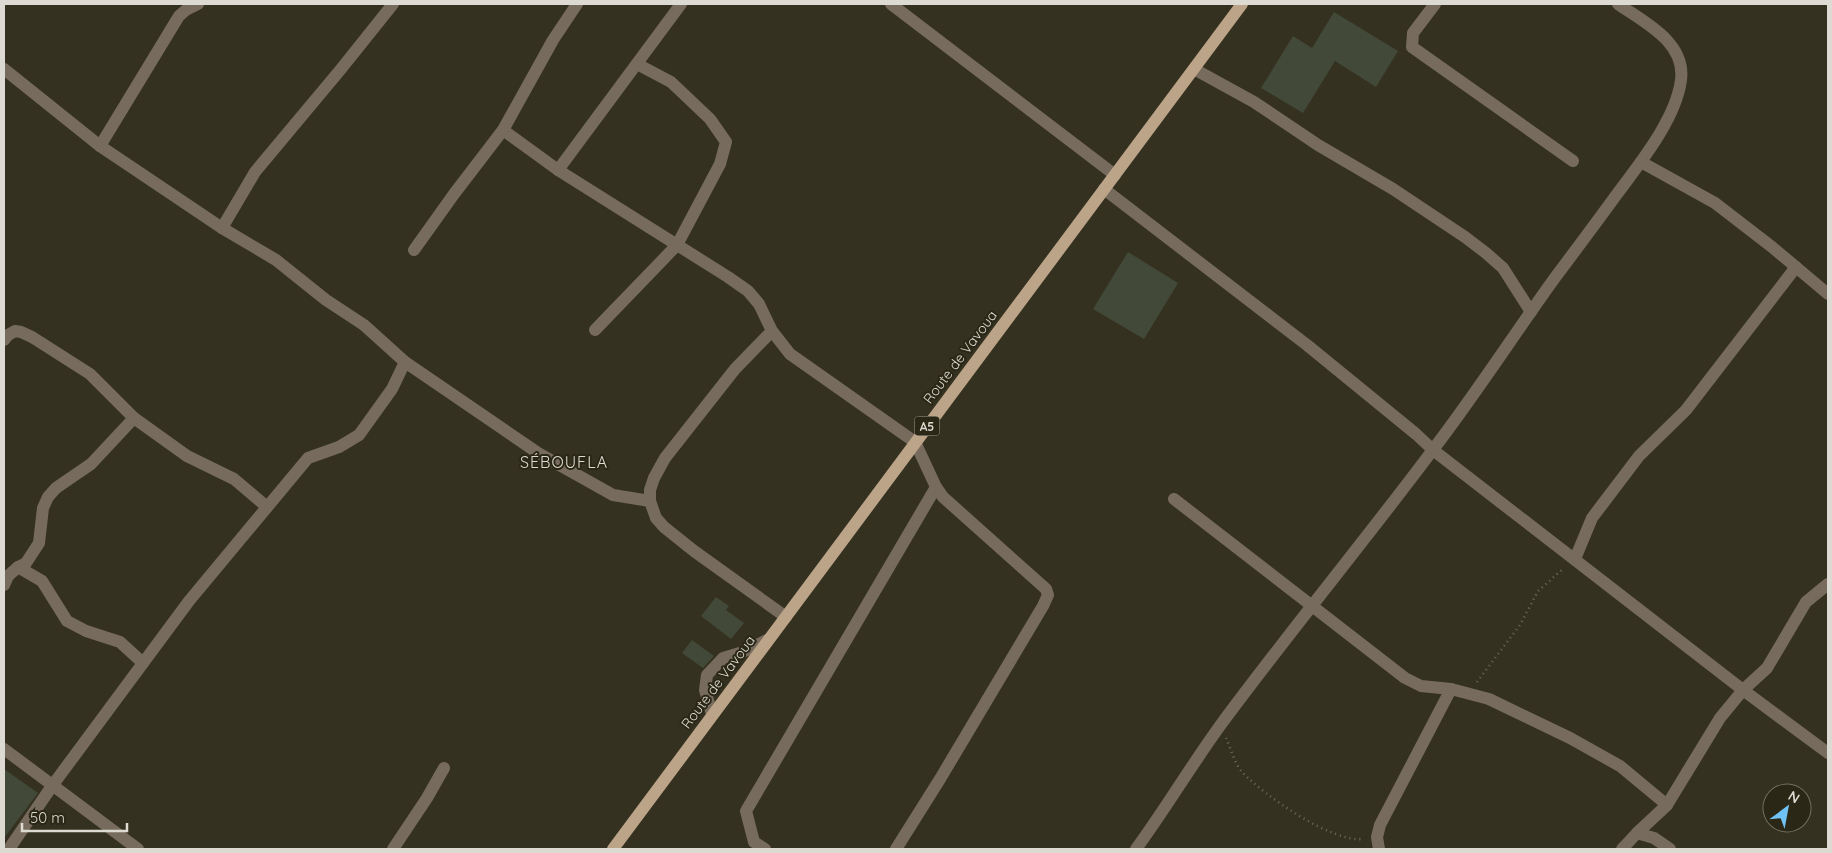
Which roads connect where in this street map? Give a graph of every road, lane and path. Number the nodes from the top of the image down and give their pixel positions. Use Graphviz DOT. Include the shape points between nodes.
graph roads {
  1 [pos="198,4"];
  2 [pos="393,4"];
  3 [pos="576,4"];
  4 [pos="681,4"];
  5 [pos="891,4"];
  6 [pos="1242,4"];
  7 [pos="1435,4"];
  8 [pos="1618,4"];
  9 [pos="637,64"];
  10 [pos="4,69"];
  11 [pos="1194,69"];
  12 [pos="503,130"];
  13 [pos="100,146"];
  14 [pos="1573,162"];
  15 [pos="1641,162"];
  16 [pos="558,170"];
  17 [pos="1115,175"];
  18 [pos="1104,189"];
  19 [pos="222,228"];
  20 [pos="677,245"];
  21 [pos="414,250"];
  22 [pos="1796,266"];
  23 [pos="1828,294"];
  24 [pos="1531,312"];
  25 [pos="595,330"];
  26 [pos="772,331"];
  27 [pos="4,340"];
  28 [pos="405,362"];
  29 [pos="134,418"];
  30 [pos="915,442"];
  31 [pos="1433,450"];
  32 [pos="936,487"];
  33 [pos="1174,499"];
  34 [pos="650,501"];
  35 [pos="267,507"];
  36 [pos="1575,559"];
  37 [pos="18,567"];
  38 [pos="1828,584"];
  39 [pos="4,585"];
  40 [pos="1311,606"];
  41 [pos="786,616"];
  42 [pos="769,639"];
  43 [pos="143,663"];
  44 [pos="1451,689"];
  45 [pos="1743,690"];
  46 [pos="1469,694"];
  47 [pos="712,714"];
  48 [pos="1220,726"];
  49 [pos="4,749"];
  50 [pos="1828,753"];
  51 [pos="444,768"];
  52 [pos="52,786"];
  53 [pos="1667,805"];
  54 [pos="1637,833"];
  55 [pos="1378,843"];
  56 [pos="758,847"];
  57 [pos="9,849"];
  58 [pos="138,849"];
  59 [pos="393,849"];
  60 [pos="613,849"];
  61 [pos="896,849"];
  62 [pos="1136,849"];
  63 [pos="1622,849"];
  64 [pos="1670,849"];
  1 -- 13 [label="street" via="179,16"];
  2 -- 19 [label="street" via="255,172"];
  3 -- 12 [label="street"];
  4 -- 9 [label="street"];
  5 -- 17 [label="street"];
  6 -- 11 [label="main road, Route de Vavoua / A5"];
  7 -- 14 [label="street" via="1413,33 1412,47"];
  8 -- 15 [label="street" via="1660,33 1673,46 1680,62 1682,77 1678,95 1669,117"];
  9 -- 16 [label="street"];
  9 -- 20 [label="street" via="671,82 710,119 726,142 720,164"];
  10 -- 13 [label="street"];
  11 -- 17 [label="main road, Route de Vavoua / A5"];
  11 -- 24 [label="street" via="1254,102 1465,237 1503,268"];
  12 -- 16 [label="street"];
  12 -- 21 [label="street"];
  13 -- 19 [label="street"];
  15 -- 22 [label="street" via="1714,204"];
  15 -- 24 [label="street"];
  16 -- 20 [label="street"];
  17 -- 18 [label="main road, Route de Vavoua / A5"];
  18 -- 30 [label="main road, Route de Vavoua / A5"];
  18 -- 31 [label="street" via="1307,345"];
  19 -- 28 [label="street" via="276,260 364,326"];
  20 -- 25 [label="street"];
  20 -- 26 [label="street" via="748,291 760,304"];
  22 -- 23 [label="street"];
  22 -- 36 [label="street" via="1686,410 1638,456 1592,518"];
  24 -- 31 [label="street"];
  26 -- 30 [label="street" via="790,354"];
  26 -- 34 [label="street" via="735,369 665,458 652,484"];
  27 -- 29 [label="street" via="15,331 32,337 90,374"];
  28 -- 34 [label="street" via="547,457 613,495"];
  28 -- 35 [label="street" via="392,389 359,435 339,447 308,458"];
  29 -- 35 [label="street" via="187,456 234,479"];
  29 -- 37 [label="street" via="91,464 48,497 42,508 39,543 26,563"];
  30 -- 32 [label="street"];
  30 -- 41 [label="main road, Route de Vavoua / A5"];
  31 -- 36 [label="street"];
  31 -- 40 [label="street"];
  32 -- 56 [label="street" via="746,811"];
  32 -- 61 [label="street" via="943,497 1046,589 1048,595"];
  33 -- 40 [label="street"];
  34 -- 41 [label="street" via="656,518 664,527"];
  35 -- 43 [label="street" via="189,601"];
  36 -- 45 [label="street"];
  36 -- 46 [label="path" via="1538,591 1520,625"];
  37 -- 39 [label="street"];
  37 -- 43 [label="street" via="42,581 67,621 120,642"];
  38 -- 45 [label="street" via="1806,602 1767,668"];
  40 -- 44 [label="street" via="1405,678 1422,686"];
  40 -- 48 [label="street"];
  41 -- 42 [label="main road, Route de Vavoua / A5"];
  42 -- 47 [label="main road, Route de Vavoua / A5"];
  42 -- 47 [label="street" via="723,658 708,675 705,690"];
  43 -- 52 [label="street"];
  44 -- 46 [label="street"];
  44 -- 55 [label="street" via="1380,824"];
  45 -- 50 [label="street"];
  45 -- 53 [label="street" via="1720,718"];
  46 -- 53 [label="street" via="1489,699 1620,766"];
  47 -- 60 [label="main road, Route de Vavoua / A5"];
  48 -- 55 [label="path" via="1242,772 1277,801 1313,825 1356,840"];
  48 -- 62 [label="street"];
  49 -- 52 [label="street"];
  51 -- 59 [label="street"];
  52 -- 57 [label="street"];
  52 -- 58 [label="street"];
  53 -- 54 [label="street"];
  54 -- 63 [label="street"];
  54 -- 64 [label="street" via="1654,838"];
}
